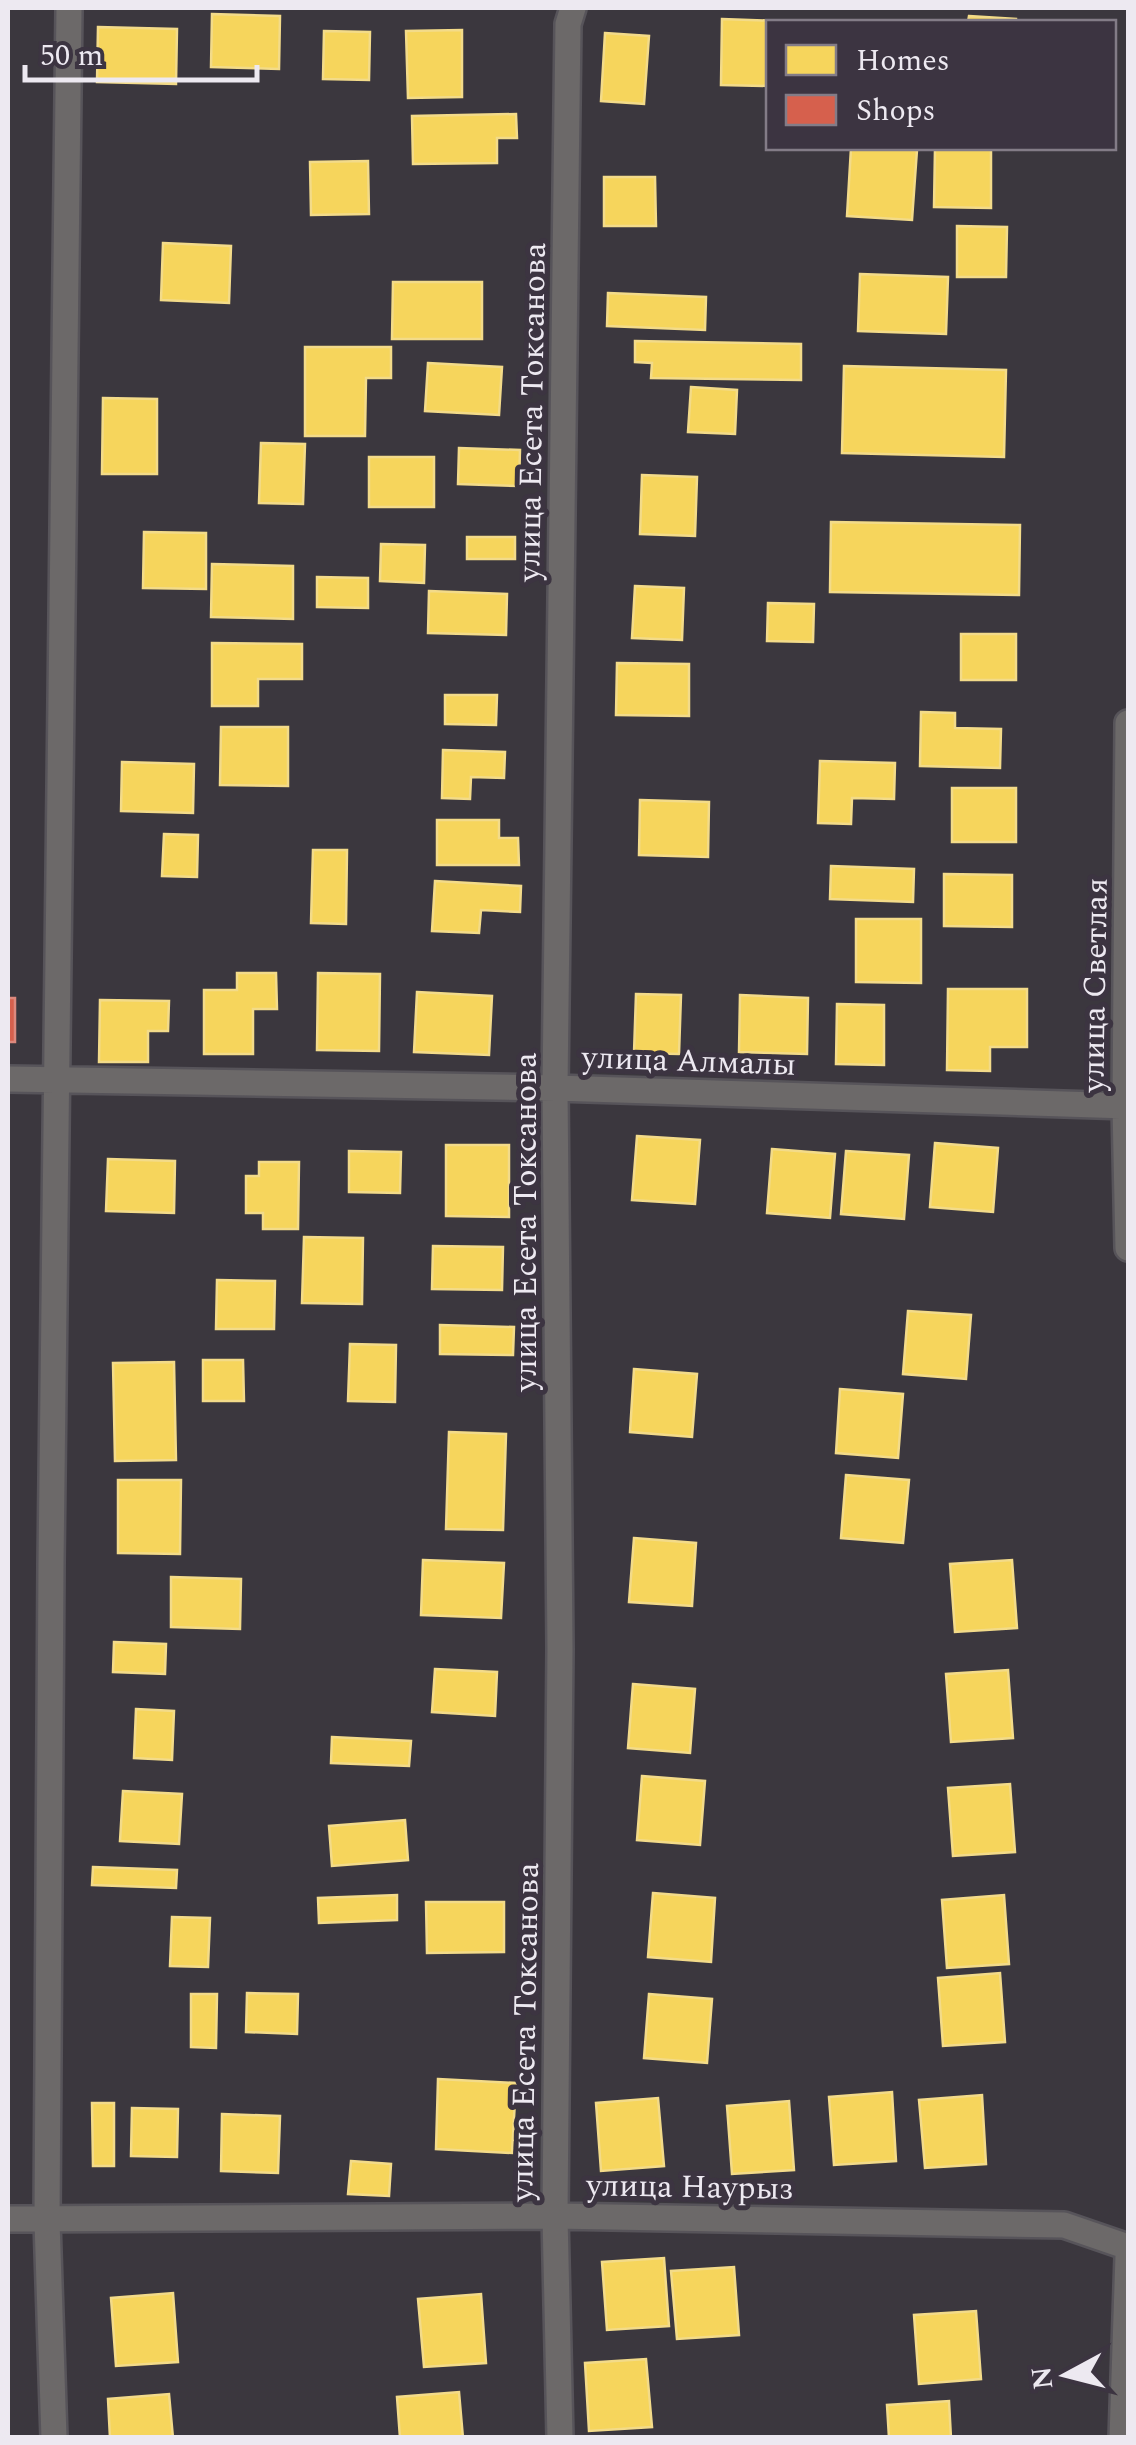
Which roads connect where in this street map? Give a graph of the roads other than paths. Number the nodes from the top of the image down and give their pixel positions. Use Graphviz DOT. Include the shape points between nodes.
graph roads {
  1 [pos="69,8"];
  2 [pos="573,8"];
  3 [pos="1128,723"];
  4 [pos="8,1079"];
  5 [pos="57,1079"];
  6 [pos="555,1088"];
  7 [pos="1127,1106"];
  8 [pos="1128,1248"];
  9 [pos="555,2216"];
  10 [pos="8,2219"];
  11 [pos="47,2221"];
  12 [pos="1128,2247"];
  13 [pos="1128,2256"];
  14 [pos="54,2438"];
  15 [pos="560,2438"];
  16 [pos="1122,2438"];
  1 -- 5 [label="street"];
  2 -- 6 [label="street, улица Есета Токсанова"];
  3 -- 7 [label="street, улица Светлая"];
  4 -- 5 [label="street, улица Алмалы"];
  5 -- 6 [label="street, улица Алмалы"];
  5 -- 11 [label="street"];
  6 -- 7 [label="street, улица Алмалы"];
  6 -- 9 [label="street, улица Есета Токсанова"];
  7 -- 8 [label="street, улица Светлая"];
  9 -- 11 [label="street, улица Наурыз"];
  9 -- 12 [label="street, улица Наурыз" via="1064,2225"];
  9 -- 15 [label="street, улица Есета Токсанова"];
  10 -- 11 [label="street, улица Наурыз"];
  11 -- 14 [label="street"];
  13 -- 16 [label="street"];
}
